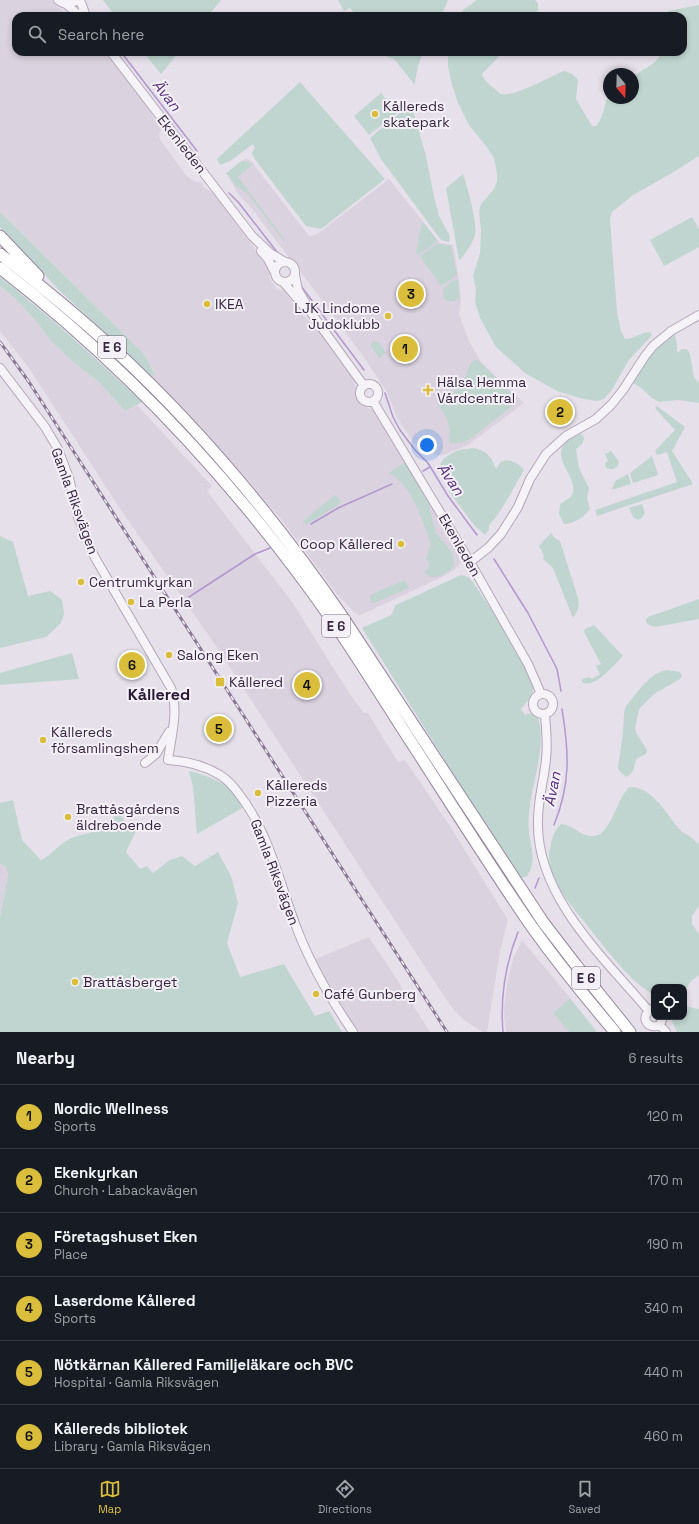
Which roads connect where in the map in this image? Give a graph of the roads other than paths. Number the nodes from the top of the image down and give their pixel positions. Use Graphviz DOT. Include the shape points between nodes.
graph roads {
  1 [pos="58,0"];
  2 [pos="77,0"];
  3 [pos="80,0"];
  4 [pos="66,4"];
  5 [pos="75,12"];
  6 [pos="84,12"];
  7 [pos="114,56"];
  8 [pos="0,236"];
  9 [pos="252,236"];
  10 [pos="0,254"];
  11 [pos="285,262"];
  12 [pos="0,268"];
  13 [pos="274,271"];
  14 [pos="295,275"];
  15 [pos="284,283"];
  16 [pos="73,313"];
  17 [pos="312,314"];
  18 [pos="699,315"];
  19 [pos="0,368"];
  20 [pos="364,386"];
  21 [pos="373,400"];
  22 [pos="470,562"];
  23 [pos="541,694"];
  24 [pos="545,714"];
  25 [pos="173,727"];
  26 [pos="145,763"];
  27 [pos="651,1010"];
  28 [pos="661,1021"];
  29 [pos="353,1032"];
  30 [pos="615,1032"];
  31 [pos="630,1032"];
  32 [pos="666,1032"];
  1 -- 4 [label="street"];
  2 -- 4 [label="street"];
  3 -- 6 [label="street"];
  4 -- 5 [label="street"];
  7 -- 9 [label="street, Ekenleden"];
  8 -- 16 [label="highway"];
  9 -- 11 [label="street, Ekenleden" via="270,253"];
  9 -- 13 [label="street, Ekenleden"];
  10 -- 16 [label="highway, E 6"];
  11 -- 13 [label="street" via="277,265"];
  11 -- 14 [label="street, Ekenleden" via="293,266"];
  12 -- 30 [label="highway, E 6" via="109,360 231,489 267,533 333,621 534,929"];
  13 -- 15 [label="street, Ekenleden" via="276,278"];
  14 -- 15 [label="street" via="290,282"];
  14 -- 17 [label="street, Ekenleden" via="298,290"];
  15 -- 17 [label="street, Ekenleden"];
  16 -- 31 [label="highway, E 6" via="170,404 277,526 319,582 543,922"];
  17 -- 20 [label="street, Ekenleden"];
  18 -- 22 [label="street" via="671,331 653,346 611,405 596,419 566,436 546,454 501,534"];
  19 -- 25 [label="street, Gamla Riksvägen" via="45,427 58,449 69,478 78,517 94,556 171,688 175,706"];
  20 -- 21 [label="street, Ekenleden" via="370,384 376,389 377,394"];
  20 -- 21 [label="street, Ekenleden" via="360,390 361,398 367,402"];
  21 -- 22 [label="street, Ekenleden"];
  22 -- 23 [label="street, Ekenleden" via="528,664"];
  23 -- 24 [label="street" via="548,695 553,702 552,708"];
  23 -- 24 [label="street" via="534,698 533,707 539,713"];
  24 -- 27 [label="street" via="547,748 538,804 538,840 545,866 561,900 579,929"];
  25 -- 26 [label="street, Gamla Riksvägen" via="156,754"];
  25 -- 29 [label="street, Gamla Riksvägen" via="168,760 190,763 221,775 236,789 250,808 268,846 310,960"];
  27 -- 28 [label="street" via="646,1016 647,1023 655,1027"];
  28 -- 32 [label="street"];
}
